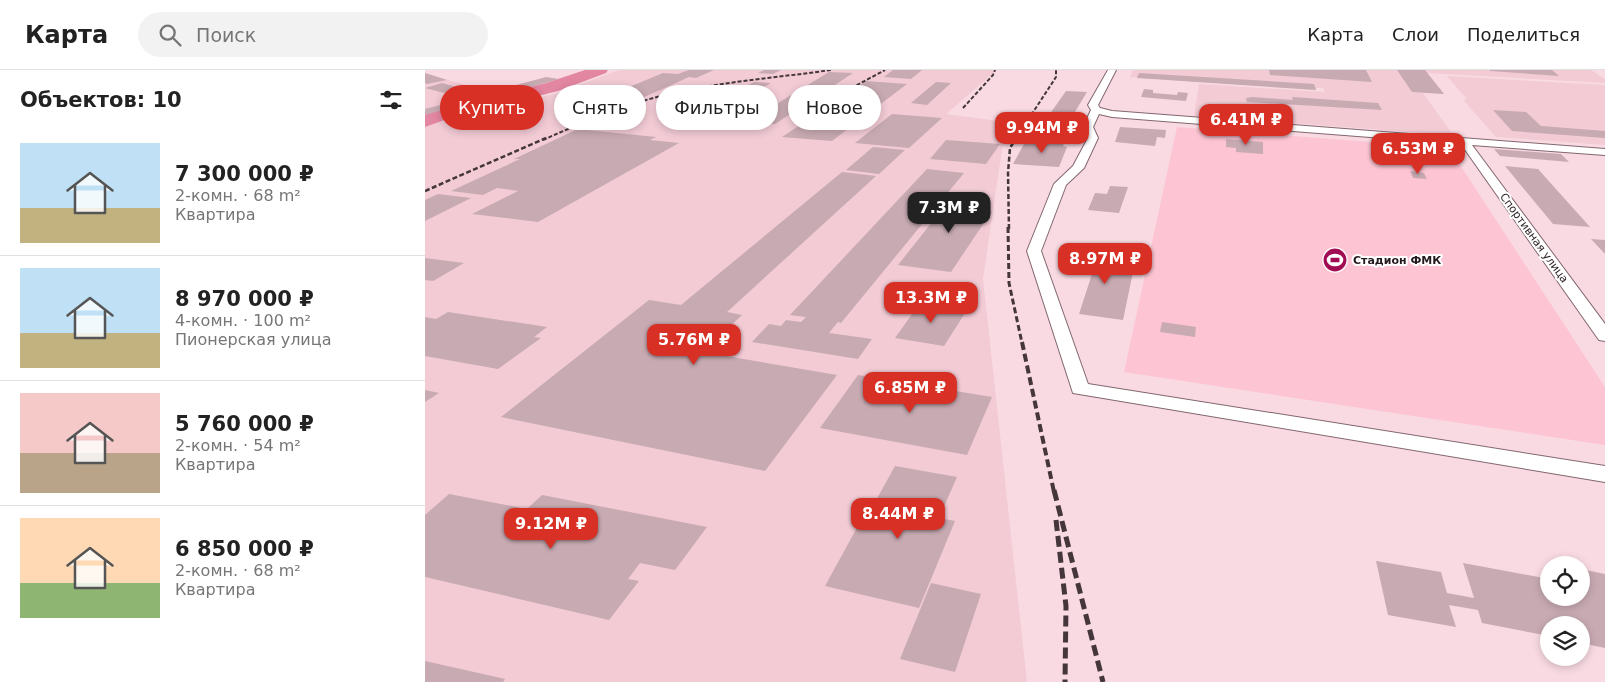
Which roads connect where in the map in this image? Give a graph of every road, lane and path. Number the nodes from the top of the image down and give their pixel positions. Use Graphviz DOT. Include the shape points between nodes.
graph roads {
  1 [pos="1112,70"];
  2 [pos="1096,110"];
  3 [pos="1463,141"];
  4 [pos="1605,152"];
  5 [pos="1605,336"];
  6 [pos="1605,474"];
  1 -- 2 [label="street" via="1093,105"];
  2 -- 3 [label="street" via="1112,114"];
  2 -- 6 [label="street" via="1088,126 1093,138 1078,168 1060,184 1034,251 1080,389"];
  3 -- 4 [label="street"];
  3 -- 5 [label="street, Спортивная улица"];
}
